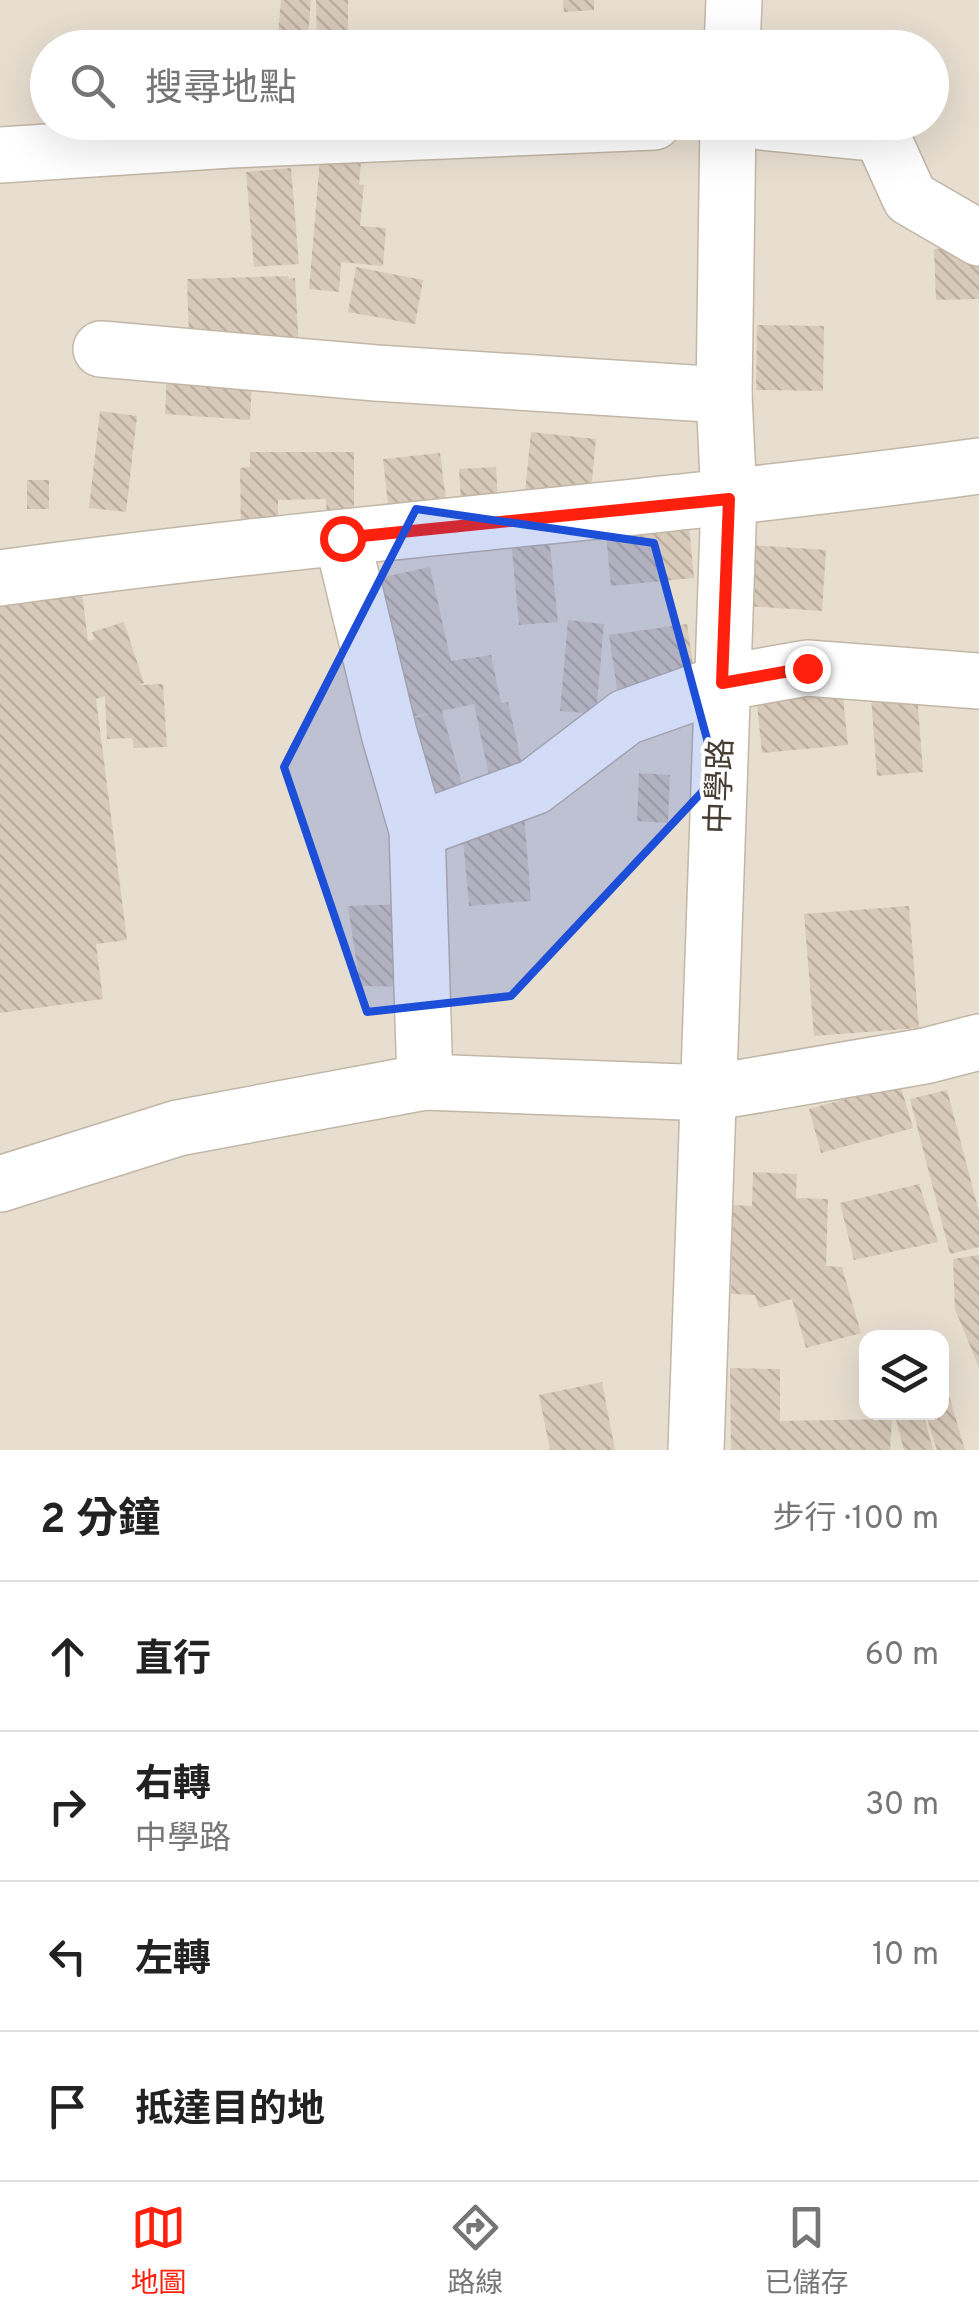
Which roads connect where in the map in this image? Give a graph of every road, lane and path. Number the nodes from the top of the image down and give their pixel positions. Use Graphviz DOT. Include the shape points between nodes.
graph roads {
  1 [pos="230,140"];
  2 [pos="728,140"];
  3 [pos="884,140"];
  4 [pos="0,155"];
  5 [pos="979,238"];
  6 [pos="101,349"];
  7 [pos="724,396"];
  8 [pos="979,466"];
  9 [pos="729,499"];
  10 [pos="342,538"];
  11 [pos="0,578"];
  12 [pos="979,681"];
  13 [pos="722,683"];
  14 [pos="418,830"];
  15 [pos="979,1042"];
  16 [pos="425,1082"];
  17 [pos="710,1093"];
  18 [pos="0,1184"];
  19 [pos="696,1450"];
  1 -- 4 [label="street"];
  2 -- 7 [label="street, 中學路"];
  3 -- 5 [label="street" via="910,198"];
  6 -- 7 [label="street"];
  7 -- 9 [label="street, 中學路"];
  8 -- 9 [label="street"];
  9 -- 10 [label="street"];
  9 -- 13 [label="street, 中學路"];
  10 -- 11 [label="street"];
  10 -- 14 [label="street"];
  12 -- 13 [label="street" via="807,668"];
  13 -- 14 [label="street" via="626,717 534,788"];
  13 -- 17 [label="street, 中學路"];
  14 -- 16 [label="street"];
  15 -- 17 [label="street"];
  16 -- 17 [label="street"];
  16 -- 18 [label="street" via="178,1128"];
  17 -- 19 [label="street, 中學路"];
}
